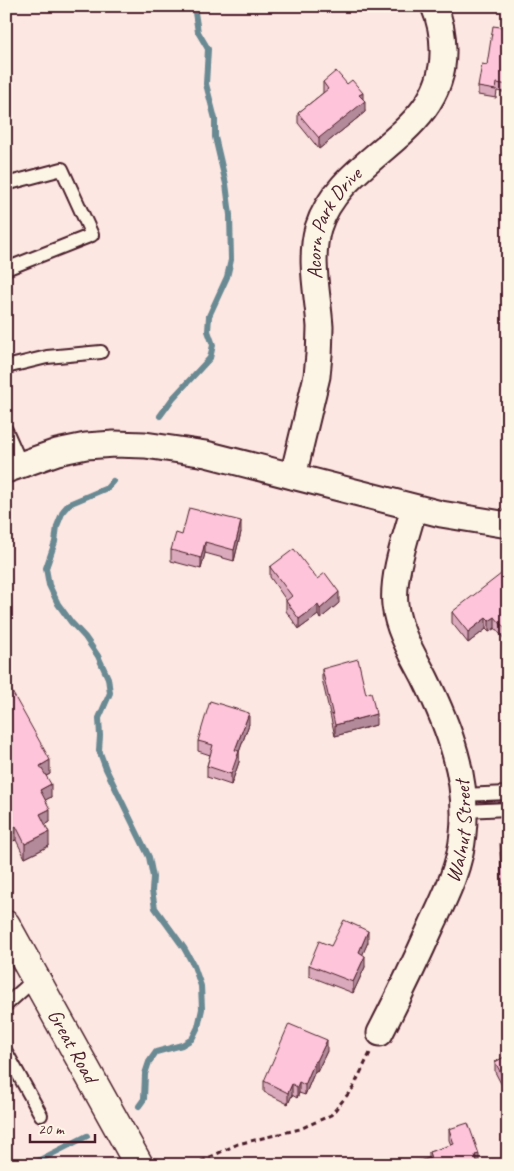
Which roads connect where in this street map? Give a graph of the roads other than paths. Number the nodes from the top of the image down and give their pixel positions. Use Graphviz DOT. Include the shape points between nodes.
graph roads {
  1 [pos="434,6"];
  2 [pos="6,184"];
  3 [pos="6,269"];
  4 [pos="101,352"];
  5 [pos="6,367"];
  6 [pos="6,430"];
  7 [pos="14,467"];
  8 [pos="293,476"];
  9 [pos="414,508"];
  10 [pos="508,525"];
  11 [pos="508,793"];
  12 [pos="463,803"];
  13 [pos="508,809"];
  14 [pos="6,925"];
  15 [pos="36,978"];
  16 [pos="6,1005"];
  17 [pos="380,1033"];
  18 [pos="6,1052"];
  19 [pos="41,1115"];
  20 [pos="139,1165"];
  1 -- 8 [label="street, Acorn Park Drive" via="443,40 444,64 429,104 415,121 352,176 327,208 319,227 314,247 319,360"];
  2 -- 3 [label="lane" via="62,168 92,235"];
  4 -- 5 [label="lane" via="47,357"];
  6 -- 7 [label="lane"];
  7 -- 8 [label="street" via="86,446 137,445 206,454"];
  8 -- 9 [label="street"];
  9 -- 10 [label="street"];
  9 -- 12 [label="street, Walnut Street" via="395,586 395,605 406,640 437,702 455,750"];
  11 -- 12 [label="lane"];
  12 -- 13 [label="lane"];
  12 -- 17 [label="street, Walnut Street" via="463,833 455,874"];
  14 -- 15 [label="main road, Great Road"];
  15 -- 16 [label="lane"];
  15 -- 20 [label="main road, Great Road"];
  18 -- 19 [label="lane"];
}
